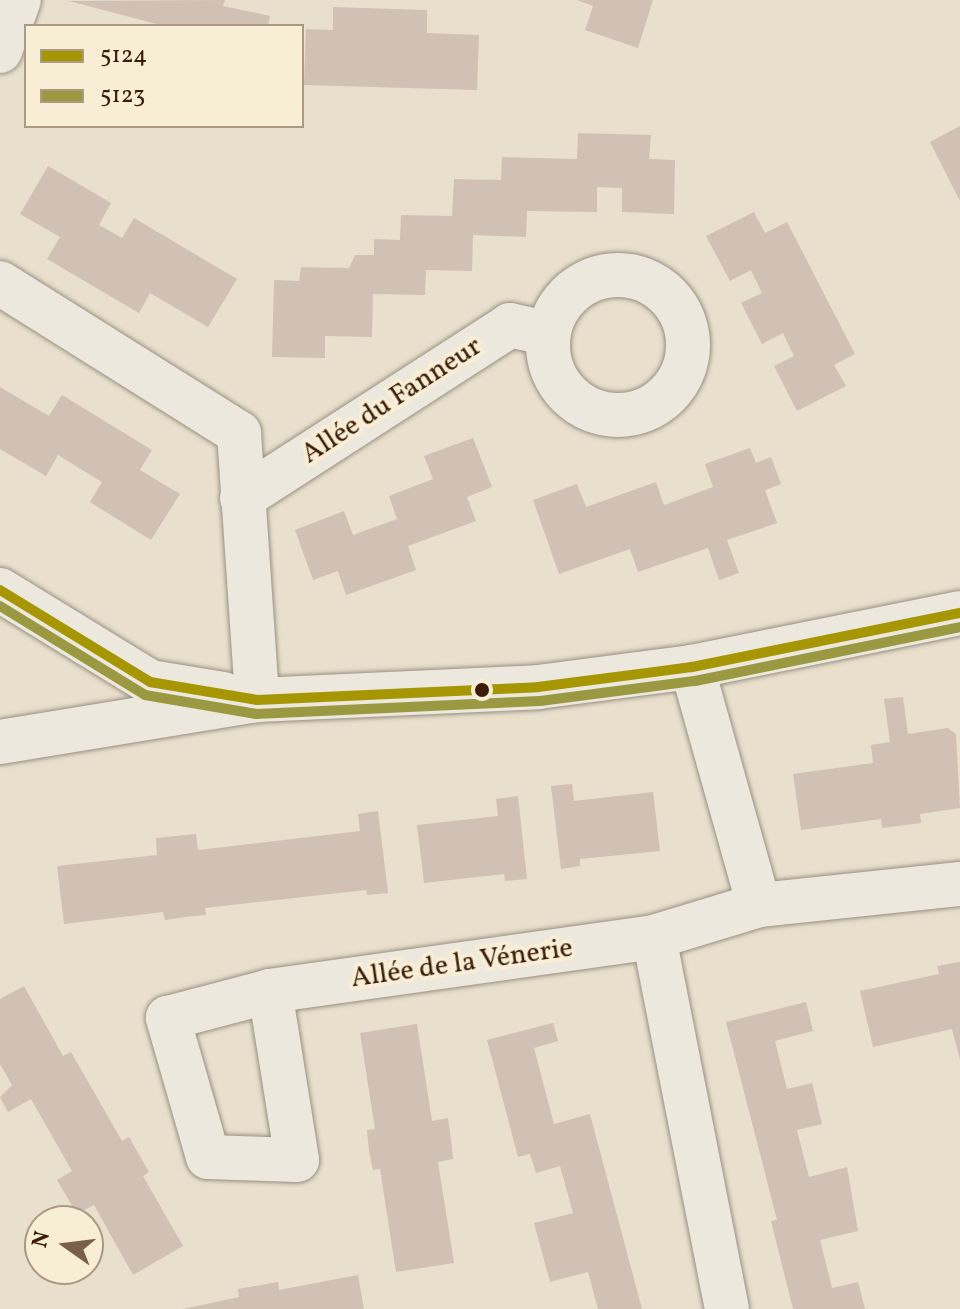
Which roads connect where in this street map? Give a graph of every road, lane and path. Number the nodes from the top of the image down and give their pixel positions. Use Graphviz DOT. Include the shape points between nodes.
graph roads {
  1 [pos="19,0"];
  2 [pos="0,51"];
  3 [pos="0,283"];
  4 [pos="548,334"];
  5 [pos="242,498"];
  6 [pos="0,590"];
  7 [pos="960,613"];
  8 [pos="692,667"];
  9 [pos="257,700"];
  10 [pos="0,742"];
  11 [pos="960,884"];
  12 [pos="759,905"];
  13 [pos="654,937"];
  14 [pos="270,991"];
  15 [pos="727,1309"];
  1 -- 2 [label="street"];
  3 -- 5 [label="street" via="239,433"];
  4 -- 5 [label="street, Allée du Fanneur" via="510,325"];
  5 -- 9 [label="street"];
  6 -- 9 [label="street" via="150,682"];
  7 -- 8 [label="street"];
  8 -- 9 [label="street" via="538,687"];
  8 -- 12 [label="street"];
  9 -- 10 [label="street"];
  11 -- 12 [label="street, Allée de la Vénerie"];
  12 -- 13 [label="street, Allée de la Vénerie"];
  13 -- 14 [label="street, Allée de la Vénerie"];
  13 -- 15 [label="street"];
}
